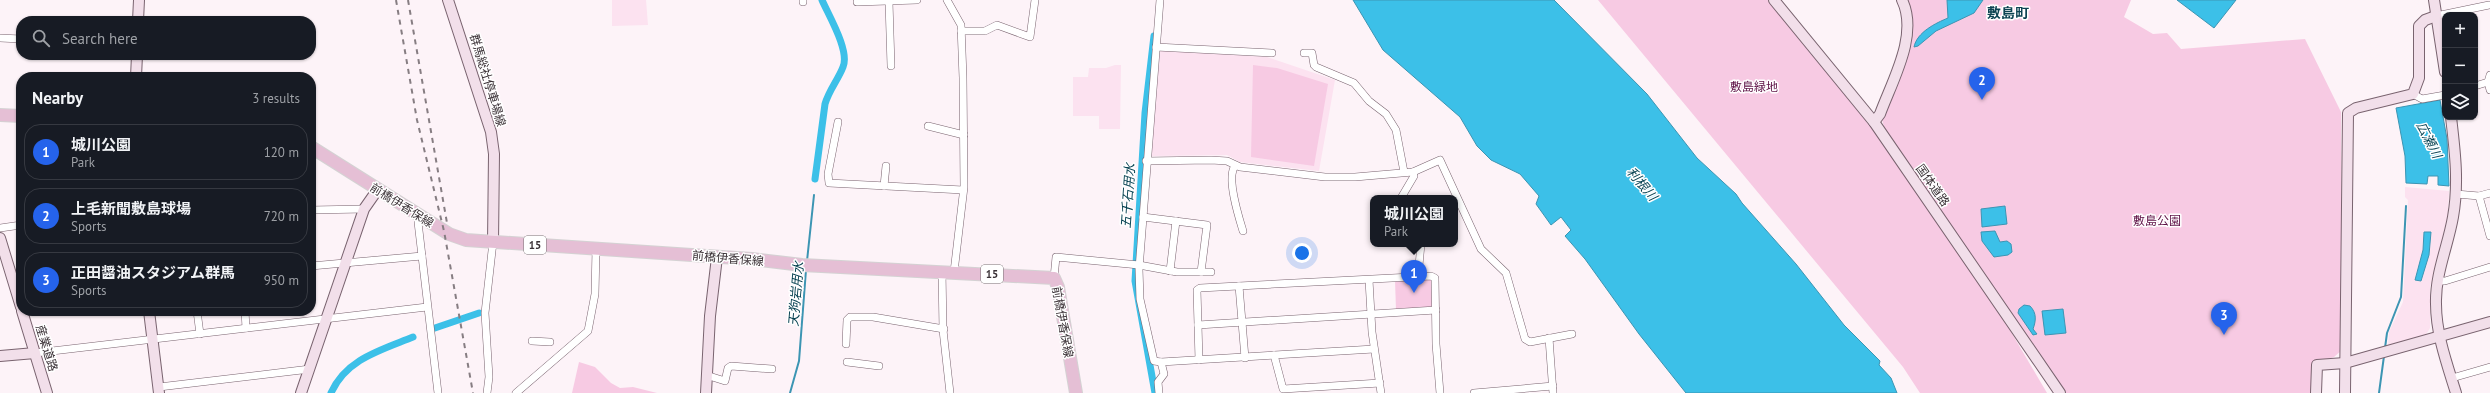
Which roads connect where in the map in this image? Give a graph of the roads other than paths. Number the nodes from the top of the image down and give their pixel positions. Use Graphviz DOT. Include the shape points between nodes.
graph roads {
  1 [pos="139,0"];
  2 [pos="448,0"];
  3 [pos="917,0"];
  4 [pos="947,0"];
  5 [pos="1035,0"];
  6 [pos="1160,0"];
  7 [pos="1774,0"];
  8 [pos="1902,0"];
  9 [pos="2434,0"];
  10 [pos="857,2"];
  11 [pos="889,2"];
  12 [pos="2489,4"];
  13 [pos="138,16"];
  14 [pos="2436,16"];
  15 [pos="961,31"];
  16 [pos="0,38"];
  17 [pos="16,39"];
  18 [pos="1156,47"];
  19 [pos="1304,53"];
  20 [pos="2442,53"];
  21 [pos="1272,54"];
  22 [pos="137,60"];
  23 [pos="891,66"];
  24 [pos="136,72"];
  25 [pos="2489,82"];
  26 [pos="2478,85"];
  27 [pos="2413,94"];
  28 [pos="2442,96"];
  29 [pos="0,115"];
  30 [pos="16,116"];
  31 [pos="2451,120"];
  32 [pos="838,122"];
  33 [pos="1874,122"];
  34 [pos="928,126"];
  35 [pos="964,135"];
  36 [pos="316,150"];
  37 [pos="1146,161"];
  38 [pos="886,166"];
  39 [pos="1235,166"];
  40 [pos="1404,172"];
  41 [pos="1413,172"];
  42 [pos="884,186"];
  43 [pos="378,189"];
  44 [pos="963,190"];
  45 [pos="2490,193"];
  46 [pos="2456,194"];
  47 [pos="1402,195"];
  48 [pos="1456,195"];
  49 [pos="2479,196"];
  50 [pos="1458,199"];
  51 [pos="364,208"];
  52 [pos="316,210"];
  53 [pos="421,216"];
  54 [pos="1143,217"];
  55 [pos="1176,221"];
  56 [pos="16,226"];
  57 [pos="0,228"];
  58 [pos="1243,231"];
  59 [pos="2490,236"];
  60 [pos="0,238"];
  61 [pos="493,242"];
  62 [pos="1421,247"];
  63 [pos="596,249"];
  64 [pos="422,256"];
  65 [pos="717,257"];
  66 [pos="346,264"];
  67 [pos="1140,265"];
  68 [pos="316,266"];
  69 [pos="2490,267"];
  70 [pos="948,271"];
  71 [pos="1170,271"];
  72 [pos="1201,272"];
  73 [pos="1211,272"];
  74 [pos="1418,276"];
  75 [pos="1054,278"];
  76 [pos="1369,280"];
  77 [pos="2438,281"];
  78 [pos="1239,286"];
  79 [pos="16,291"];
  80 [pos="428,307"];
  81 [pos="1436,310"];
  82 [pos="1371,314"];
  83 [pos="24,316"];
  84 [pos="150,316"];
  85 [pos="198,316"];
  86 [pos="245,316"];
  87 [pos="327,319"];
  88 [pos="1242,321"];
  89 [pos="2490,322"];
  90 [pos="1198,325"];
  91 [pos="246,328"];
  92 [pos="944,329"];
  93 [pos="200,334"];
  94 [pos="1572,334"];
  95 [pos="2440,336"];
  96 [pos="1549,338"];
  97 [pos="152,340"];
  98 [pos="532,341"];
  99 [pos="550,342"];
  100 [pos="846,344"];
  101 [pos="1374,349"];
  102 [pos="35,353"];
  103 [pos="0,356"];
  104 [pos="1274,356"];
  105 [pos="1245,358"];
  106 [pos="1199,360"];
  107 [pos="847,362"];
  108 [pos="1161,362"];
  109 [pos="2345,363"];
  110 [pos="879,366"];
  111 [pos="2490,367"];
  112 [pos="310,369"];
  113 [pos="772,369"];
  114 [pos="706,375"];
  115 [pos="2452,378"];
  116 [pos="1380,383"];
  117 [pos="1553,389"];
  118 [pos="159,390"];
  119 [pos="1283,391"];
  120 [pos="47,393"];
  121 [pos="301,393"];
  122 [pos="438,393"];
  123 [pos="487,393"];
  124 [pos="516,393"];
  125 [pos="706,393"];
  126 [pos="950,393"];
  127 [pos="1076,393"];
  128 [pos="1159,393"];
  129 [pos="1381,393"];
  130 [pos="1440,393"];
  131 [pos="1474,393"];
  132 [pos="2060,393"];
  133 [pos="2316,393"];
  134 [pos="2345,393"];
  135 [pos="2456,393"];
  1 -- 13 [label="street"];
  2 -- 61 [label="street, 群馬総社停車場線" via="491,132 494,166"];
  3 -- 11 [label="street"];
  4 -- 15 [label="street" via="960,22"];
  5 -- 15 [label="street" via="1030,37 997,25 985,31"];
  6 -- 18 [label="street"];
  7 -- 33 [label="street, 国体道路"];
  8 -- 33 [label="street" via="1906,11 1906,43 1880,114"];
  9 -- 14 [label="street"];
  10 -- 11 [label="street"];
  11 -- 23 [label="street"];
  12 -- 14 [label="street"];
  14 -- 20 [label="street"];
  14 -- 27 [label="street" via="2425,20 2419,26 2419,78"];
  15 -- 35 [label="street"];
  16 -- 17 [label="street"];
  18 -- 21 [label="street"];
  18 -- 37 [label="street"];
  19 -- 40 [label="street" via="1312,53 1314,66 1354,83 1369,101 1386,114 1396,130"];
  22 -- 24 [label="street"];
  25 -- 26 [label="street"];
  27 -- 28 [label="street" via="2422,99"];
  27 -- 109 [label="street" via="2354,109 2348,113"];
  29 -- 30 [label="main road"];
  31 -- 46 [label="street" via="2457,170"];
  32 -- 42 [label="street" via="828,182"];
  33 -- 132 [label="street, 国体道路"];
  34 -- 35 [label="street"];
  35 -- 44 [label="street"];
  36 -- 43 [label="main road, 前橋伊香保線 / 15"];
  37 -- 39 [label="street" via="1211,160 1227,161"];
  37 -- 54 [label="street"];
  38 -- 42 [label="street"];
  39 -- 40 [label="street" via="1325,177"];
  39 -- 58 [label="street" via="1232,171 1235,201"];
  40 -- 41 [label="street"];
  41 -- 47 [label="street" via="1414,176"];
  41 -- 48 [label="street" via="1438,160"];
  42 -- 44 [label="street"];
  43 -- 51 [label="street"];
  43 -- 53 [label="main road, 前橋伊香保線 / 15"];
  44 -- 70 [label="street"];
  45 -- 49 [label="street"];
  46 -- 49 [label="street"];
  46 -- 77 [label="street"];
  49 -- 59 [label="street"];
  50 -- 96 [label="street" via="1481,249 1506,272 1525,339 1530,342"];
  51 -- 52 [label="street"];
  51 -- 66 [label="street"];
  53 -- 61 [label="main road, 前橋伊香保線 / 15" via="461,239"];
  53 -- 64 [label="street" via="418,222"];
  54 -- 55 [label="street"];
  54 -- 67 [label="street"];
  55 -- 71 [label="street"];
  55 -- 72 [label="street" via="1207,225"];
  56 -- 57 [label="street"];
  60 -- 79 [label="street"];
  61 -- 63 [label="main road, 前橋伊香保線 / 15"];
  61 -- 123 [label="street" via="485,313 489,377"];
  62 -- 74 [label="street"];
  63 -- 65 [label="main road, 前橋伊香保線 / 15"];
  63 -- 124 [label="street" via="595,294 588,331"];
  64 -- 66 [label="street"];
  64 -- 80 [label="street"];
  65 -- 70 [label="main road, 前橋伊香保線 / 15" via="808,265"];
  65 -- 114 [label="street"];
  66 -- 68 [label="street"];
  66 -- 87 [label="street"];
  67 -- 71 [label="street"];
  67 -- 75 [label="street" via="1056,257"];
  67 -- 108 [label="street" via="1139,287 1143,315 1153,359"];
  69 -- 77 [label="street"];
  70 -- 75 [label="main road, 前橋伊香保線 / 15"];
  70 -- 92 [label="street"];
  71 -- 72 [label="street"];
  72 -- 73 [label="street"];
  74 -- 76 [label="street"];
  74 -- 81 [label="street" via="1434,278"];
  75 -- 127 [label="main road, 前橋伊香保線" via="1058,287"];
  76 -- 78 [label="street"];
  76 -- 82 [label="street"];
  77 -- 95 [label="street" via="2436,307"];
  78 -- 88 [label="street"];
  78 -- 90 [label="street" via="1197,290"];
  80 -- 87 [label="street"];
  80 -- 122 [label="street"];
  81 -- 82 [label="street"];
  81 -- 130 [label="street"];
  82 -- 88 [label="street"];
  82 -- 101 [label="street"];
  83 -- 102 [label="street, 産業道路"];
  84 -- 97 [label="street"];
  85 -- 93 [label="street"];
  86 -- 91 [label="street"];
  87 -- 91 [label="street"];
  87 -- 112 [label="street"];
  88 -- 90 [label="street"];
  88 -- 105 [label="street"];
  89 -- 95 [label="street"];
  90 -- 106 [label="street"];
  91 -- 93 [label="street"];
  92 -- 100 [label="street" via="873,317 850,317 846,320"];
  92 -- 126 [label="street"];
  93 -- 97 [label="street"];
  94 -- 96 [label="street"];
  95 -- 109 [label="street"];
  95 -- 115 [label="street"];
  96 -- 117 [label="street"];
  97 -- 102 [label="street"];
  97 -- 118 [label="street"];
  98 -- 99 [label="street"];
  101 -- 104 [label="street"];
  101 -- 116 [label="street"];
  102 -- 103 [label="street"];
  102 -- 120 [label="street, 産業道路"];
  104 -- 105 [label="street"];
  104 -- 119 [label="street"];
  105 -- 106 [label="street"];
  106 -- 108 [label="street"];
  107 -- 110 [label="street"];
  108 -- 128 [label="street" via="1164,374 1158,382"];
  109 -- 133 [label="street" via="2317,364"];
  109 -- 134 [label="street"];
  111 -- 115 [label="street"];
  112 -- 118 [label="street"];
  112 -- 121 [label="street"];
  113 -- 114 [label="street" via="730,366 724,381"];
  114 -- 125 [label="street"];
  115 -- 135 [label="street"];
  116 -- 119 [label="street"];
  116 -- 129 [label="street"];
  117 -- 131 [label="street"];
}
